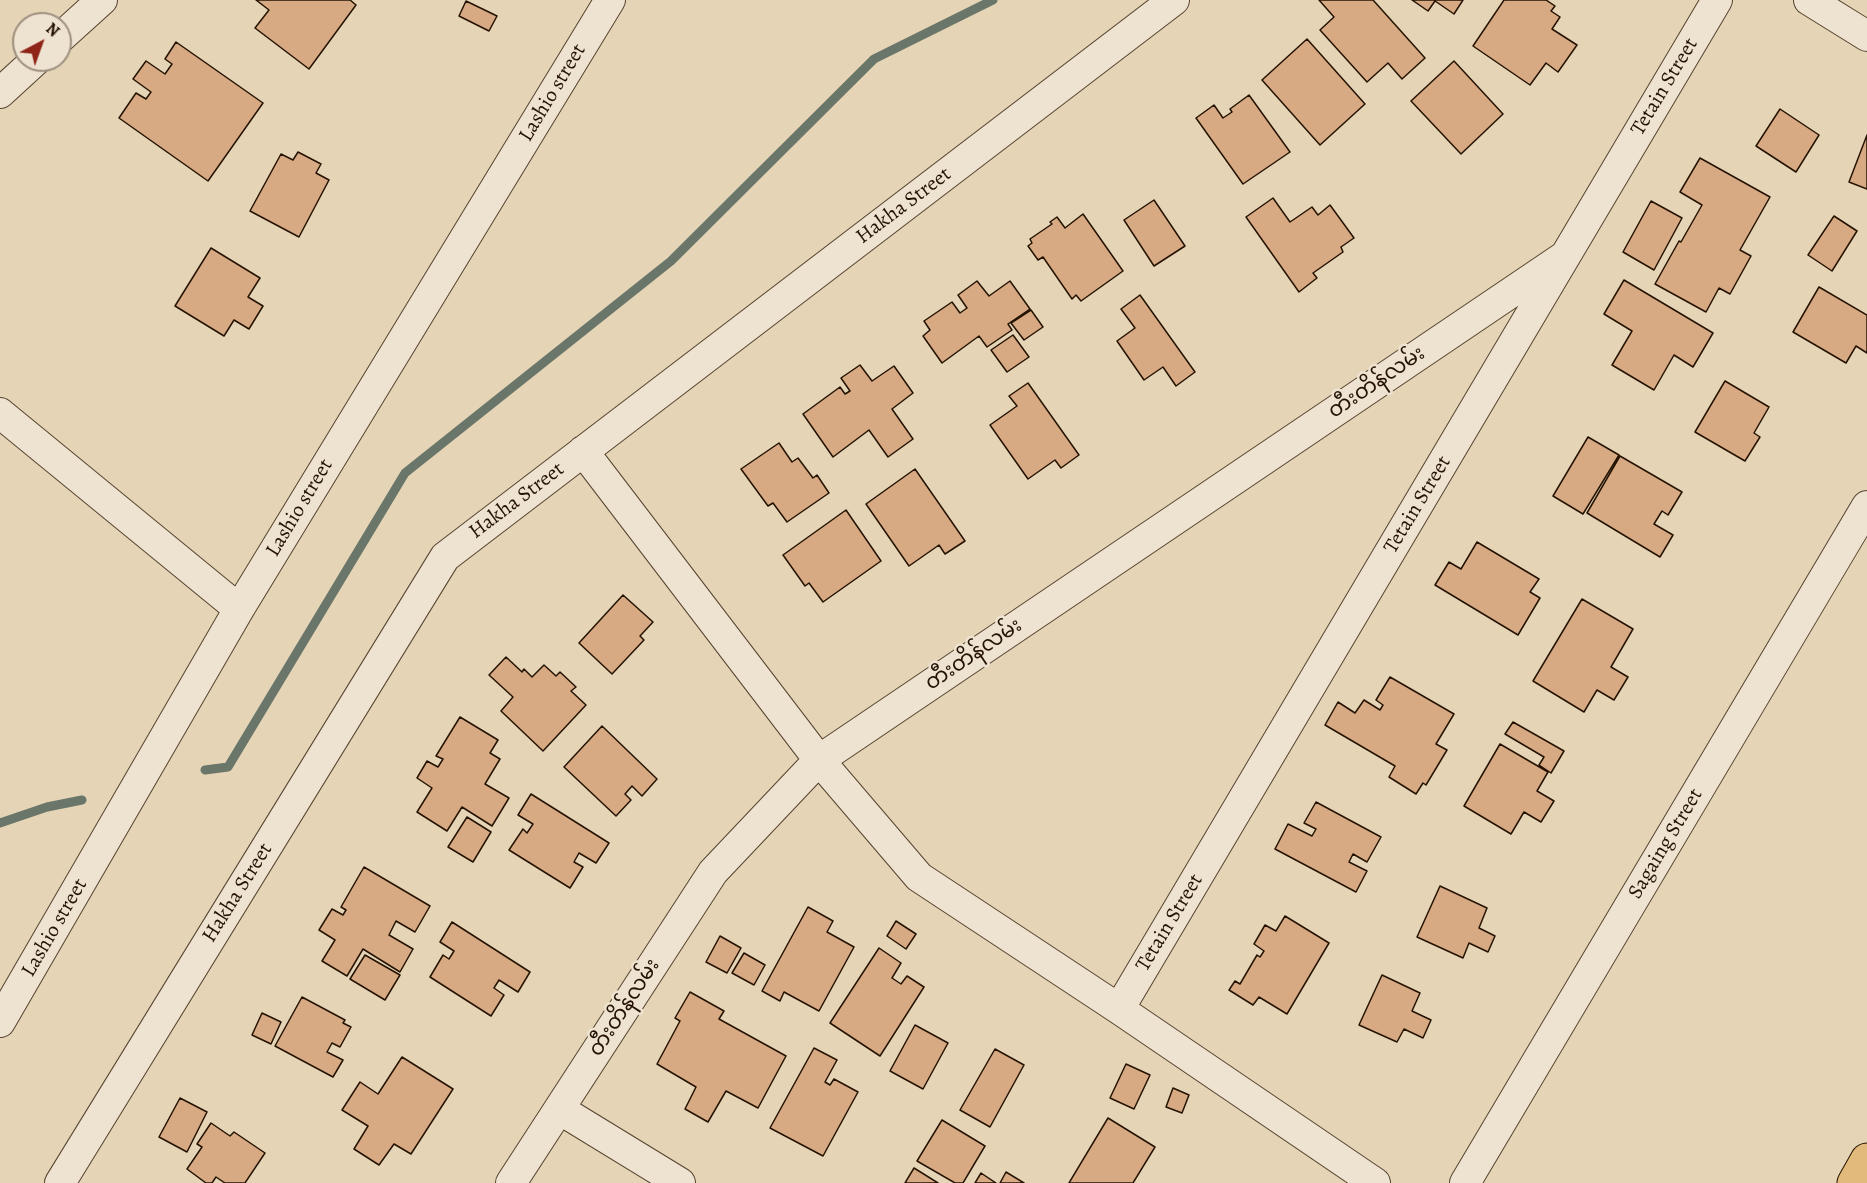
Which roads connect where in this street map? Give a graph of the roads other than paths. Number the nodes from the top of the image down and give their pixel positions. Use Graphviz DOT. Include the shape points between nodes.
graph roads {
  1 [pos="102,0"];
  2 [pos="610,0"];
  3 [pos="1174,0"];
  4 [pos="1717,0"];
  5 [pos="1809,0"];
  6 [pos="72,28"];
  7 [pos="1867,36"];
  8 [pos="23,72"];
  9 [pos="0,93"];
  10 [pos="1565,256"];
  11 [pos="0,413"];
  12 [pos="583,451"];
  13 [pos="1867,506"];
  14 [pos="239,609"];
  15 [pos="819,760"];
  16 [pos="1119,1009"];
  17 [pos="0,1022"];
  18 [pos="560,1109"];
  19 [pos="1867,1160"];
  20 [pos="60,1183"];
  21 [pos="511,1183"];
  22 [pos="680,1183"];
  23 [pos="1375,1183"];
  24 [pos="1465,1183"];
  25 [pos="1854,1183"];
  1 -- 6 [label="street"];
  2 -- 14 [label="street, Lashio street"];
  3 -- 12 [label="street, Hakha Street"];
  4 -- 10 [label="street, Tetain Street"];
  5 -- 7 [label="street"];
  8 -- 9 [label="street"];
  10 -- 15 [label="street, တီးတိန်လမ်း"];
  10 -- 16 [label="street, Tetain Street"];
  11 -- 14 [label="street"];
  12 -- 15 [label="street"];
  12 -- 20 [label="street, Hakha Street" via="445,556"];
  13 -- 24 [label="street, Sagaing Street"];
  14 -- 17 [label="street, Lashio street"];
  15 -- 16 [label="street" via="919,878"];
  15 -- 18 [label="street, တီးတိန်လမ်း" via="714,872"];
  16 -- 23 [label="street"];
  18 -- 21 [label="street, တီးတိန်လမ်း"];
  18 -- 22 [label="street"];
  19 -- 25 [label="main road"];
}
